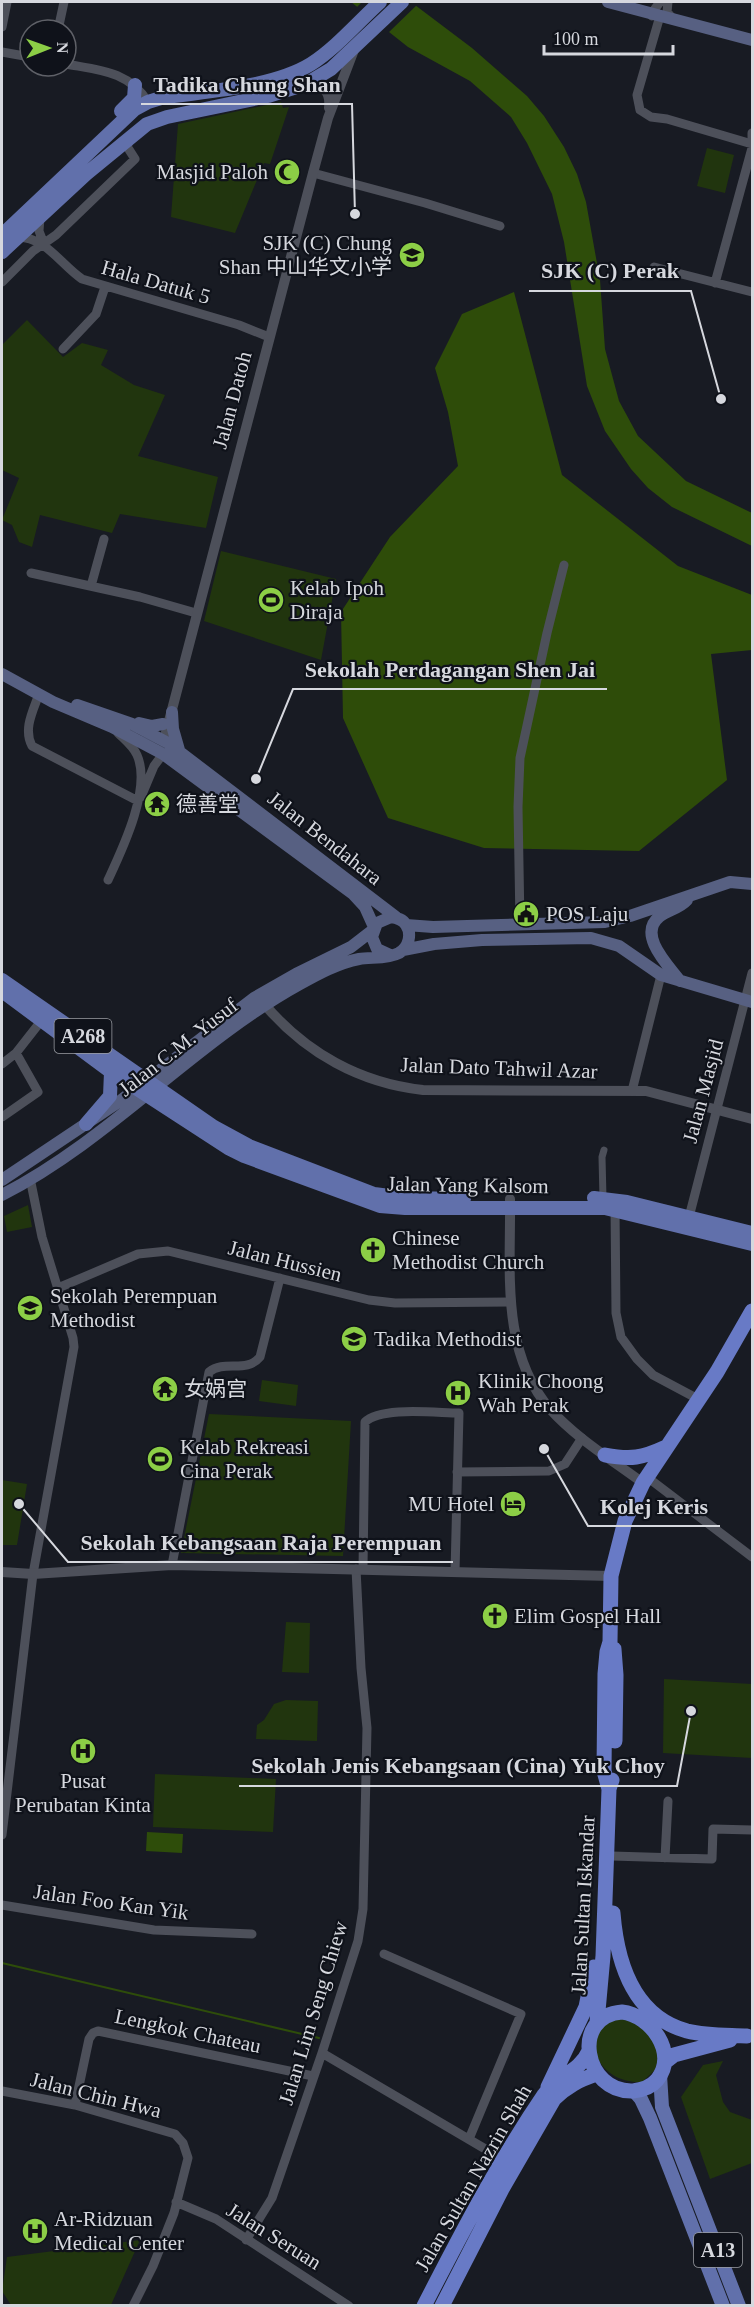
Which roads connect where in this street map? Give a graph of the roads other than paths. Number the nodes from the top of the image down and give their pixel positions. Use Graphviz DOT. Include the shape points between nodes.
graph roads {
  1 [pos="7,2"];
  2 [pos="64,2"];
  3 [pos="380,2"];
  4 [pos="402,2"];
  5 [pos="608,2"];
  6 [pos="660,2"];
  7 [pos="668,2"];
  8 [pos="656,15"];
  9 [pos="61,18"];
  10 [pos="675,20"];
  11 [pos="2,27"];
  12 [pos="753,40"];
  13 [pos="356,47"];
  14 [pos="2,52"];
  15 [pos="18,55"];
  16 [pos="78,66"];
  17 [pos="645,74"];
  18 [pos="306,84"];
  19 [pos="135,85"];
  20 [pos="148,102"];
  21 [pos="224,106"];
  22 [pos="328,118"];
  23 [pos="667,119"];
  24 [pos="105,135"];
  25 [pos="128,138"];
  26 [pos="752,140"];
  27 [pos="313,173"];
  28 [pos="86,174"];
  29 [pos="40,214"];
  30 [pos="500,226"];
  31 [pos="2,235"];
  32 [pos="17,237"];
  33 [pos="44,244"];
  34 [pos="2,252"];
  35 [pos="654,267"];
  36 [pos="2,282"];
  37 [pos="715,283"];
  38 [pos="105,287"];
  39 [pos="753,292"];
  40 [pos="268,337"];
  41 [pos="63,349"];
  42 [pos="104,539"];
  43 [pos="564,565"];
  44 [pos="31,573"];
  45 [pos="92,586"];
  46 [pos="196,613"];
  47 [pos="2,674"];
  48 [pos="39,694"];
  49 [pos="175,694"];
  50 [pos="172,712"];
  51 [pos="116,724"];
  52 [pos="163,724"];
  53 [pos="161,743"];
  54 [pos="179,750"];
  55 [pos="138,801"];
  56 [pos="334,875"];
  57 [pos="108,880"];
  58 [pos="753,884"];
  59 [pos="691,896"];
  60 [pos="396,917"];
  61 [pos="520,924"];
  62 [pos="406,925"];
  63 [pos="373,929"];
  64 [pos="403,950"];
  65 [pos="390,955"];
  66 [pos="753,973"];
  67 [pos="661,975"];
  68 [pos="2,980"];
  69 [pos="681,982"];
  70 [pos="2,991"];
  71 [pos="749,1001"];
  72 [pos="266,1005"];
  73 [pos="45,1016"];
  74 [pos="16,1053"];
  75 [pos="2,1064"];
  76 [pos="111,1072"];
  77 [pos="147,1088"];
  78 [pos="632,1090"];
  79 [pos="717,1109"];
  80 [pos="2,1117"];
  81 [pos="753,1119"];
  82 [pos="86,1124"];
  83 [pos="604,1150"];
  84 [pos="30,1178"];
  85 [pos="2,1180"];
  86 [pos="2,1195"];
  87 [pos="510,1203"];
  88 [pos="611,1203"];
  89 [pos="689,1218"];
  90 [pos="753,1233"];
  91 [pos="753,1244"];
  92 [pos="280,1278"];
  93 [pos="58,1288"];
  94 [pos="511,1302"];
  95 [pos="753,1311"];
  96 [pos="698,1399"];
  97 [pos="582,1438"];
  98 [pos="666,1447"];
  99 [pos="605,1455"];
  100 [pos="457,1472"];
  101 [pos="645,1480"];
  102 [pos="753,1557"];
  103 [pos="172,1565"];
  104 [pos="360,1569"];
  105 [pos="2,1572"];
  106 [pos="454,1572"];
  107 [pos="33,1574"];
  108 [pos="611,1576"];
  109 [pos="668,1801"];
  110 [pos="3,1814"];
  111 [pos="753,1830"];
  112 [pos="609,1833"];
  113 [pos="2,1835"];
  114 [pos="612,1856"];
  115 [pos="665,1858"];
  116 [pos="2,1905"];
  117 [pos="252,1934"];
  118 [pos="384,1954"];
  119 [pos="597,2022"];
  120 [pos="750,2035"];
  121 [pos="589,2051"];
  122 [pos="322,2053"];
  123 [pos="663,2068"];
  124 [pos="597,2074"];
  125 [pos="313,2076"];
  126 [pos="2,2091"];
  127 [pos="634,2091"];
  128 [pos="546,2092"];
  129 [pos="75,2105"];
  130 [pos="469,2139"];
  131 [pos="504,2160"];
  132 [pos="176,2202"];
  133 [pos="246,2240"];
  134 [pos="133,2306"];
  135 [pos="349,2306"];
  136 [pos="424,2306"];
  137 [pos="442,2306"];
  138 [pos="723,2306"];
  139 [pos="739,2306"];
  1 -- 11 [label="street"];
  2 -- 9 [label="street"];
  3 -- 20 [label="main road" via="319,58 286,76"];
  4 -- 13 [label="main road"];
  5 -- 8 [label="main road"];
  6 -- 8 [label="street"];
  7 -- 10 [label="street" via="667,12"];
  8 -- 10 [label="main road"];
  8 -- 17 [label="street" via="657,29"];
  10 -- 12 [label="main road"];
  13 -- 18 [label="main road"];
  13 -- 22 [label="street"];
  14 -- 15 [label="street"];
  16 -- 19 [label="street" via="105,72"];
  17 -- 23 [label="street" via="643,103"];
  17 -- 23 [label="street" via="637,100 639,110"];
  18 -- 21 [label="main road"];
  18 -- 22 [label="street" via="327,90"];
  19 -- 20 [label="street"];
  19 -- 24 [label="main road" via="134,98"];
  20 -- 21 [label="main road" via="163,110"];
  20 -- 24 [label="main road"];
  20 -- 28 [label="main road"];
  21 -- 25 [label="main road" via="157,119"];
  22 -- 27 [label="street, Jalan Datoh"];
  23 -- 26 [label="street"];
  24 -- 31 [label="main road"];
  25 -- 28 [label="main road"];
  25 -- 33 [label="street" via="128,148 135,159"];
  26 -- 37 [label="street"];
  27 -- 30 [label="street"];
  27 -- 40 [label="street, Jalan Datoh"];
  28 -- 29 [label="main road"];
  29 -- 32 [label="main road"];
  29 -- 33 [label="street" via="39,231"];
  32 -- 33 [label="street" via="33,238"];
  32 -- 34 [label="main road"];
  33 -- 36 [label="street"];
  33 -- 38 [label="street, Hala Datuk 5" via="71,272"];
  35 -- 37 [label="street"];
  37 -- 39 [label="street"];
  38 -- 40 [label="street, Hala Datuk 5"];
  38 -- 41 [label="street" via="96,314"];
  40 -- 46 [label="street, Jalan Datoh"];
  42 -- 45 [label="street"];
  43 -- 61 [label="street" via="520,758"];
  44 -- 45 [label="street"];
  45 -- 46 [label="street"];
  46 -- 49 [label="street, Jalan Datoh"];
  47 -- 48 [label="main road, Jalan Bendahara"];
  48 -- 51 [label="main road, Jalan Bendahara"];
  48 -- 55 [label="street" via="28,731 32,746"];
  49 -- 50 [label="street, Jalan Datoh"];
  49 -- 52 [label="street, Jalan Datoh"];
  50 -- 53 [label="street, Jalan Datoh"];
  50 -- 54 [label="main road"];
  51 -- 52 [label="main road"];
  51 -- 53 [label="main road, Jalan Bendahara"];
  51 -- 55 [label="street, Jalan Datoh" via="139,761"];
  52 -- 53 [label="street, Jalan Datoh"];
  53 -- 54 [label="main road, Jalan Bendahara"];
  53 -- 55 [label="street, Jalan Datoh"];
  53 -- 56 [label="main road, Jalan Bendahara" via="196,779"];
  54 -- 56 [label="main road, Jalan Bendahara"];
  55 -- 57 [label="street, Jalan Datoh" via="126,842"];
  56 -- 60 [label="main road, Jalan Bendahara"];
  56 -- 63 [label="main road, Jalan Bendahara" via="360,900"];
  58 -- 59 [label="main road" via="730,882"];
  59 -- 61 [label="main road" via="605,922"];
  59 -- 69 [label="main road" via="659,916 652,930 656,949"];
  60 -- 62 [label="main road"];
  60 -- 63 [label="main road" via="386,918"];
  61 -- 62 [label="main road"];
  62 -- 64 [label="main road" via="409,941"];
  63 -- 65 [label="main road" via="377,949"];
  63 -- 77 [label="main road, Jalan C.M. Yusuf" via="351,947 254,999"];
  64 -- 65 [label="main road"];
  64 -- 67 [label="main road" via="482,940 591,938 619,946"];
  65 -- 72 [label="main road, Jalan C.M. Yusuf" via="340,965"];
  66 -- 71 [label="street, Jalan Masjid"];
  67 -- 69 [label="main road"];
  67 -- 78 [label="street"];
  68 -- 73 [label="main road, A268"];
  69 -- 71 [label="main road"];
  70 -- 73 [label="main road, A268"];
  71 -- 79 [label="street, Jalan Masjid"];
  72 -- 77 [label="main road, Jalan C.M. Yusuf"];
  72 -- 78 [label="street, Jalan Dato Tahwil Azar" via="314,1051 353,1072 390,1084 423,1090"];
  73 -- 74 [label="street"];
  73 -- 76 [label="main road, A268"];
  73 -- 77 [label="main road, A268"];
  74 -- 75 [label="street"];
  74 -- 80 [label="street" via="38,1092"];
  76 -- 77 [label="main road, A268"];
  76 -- 82 [label="main road" via="110,1096"];
  77 -- 82 [label="main road, Jalan C.M. Yusuf"];
  77 -- 84 [label="main road, Jalan C.M. Yusuf" via="80,1146"];
  77 -- 87 [label="main road, Jalan Yang Kalsom" via="207,1135 239,1153 336,1185 369,1203 392,1208"];
  78 -- 79 [label="street, Jalan Dato Tahwil Azar"];
  79 -- 81 [label="street, Jalan Dato Tahwil Azar"];
  79 -- 89 [label="street, Jalan Masjid"];
  82 -- 85 [label="main road, Jalan C.M. Yusuf"];
  83 -- 88 [label="street"];
  84 -- 86 [label="main road, Jalan C.M. Yusuf"];
  84 -- 93 [label="street"];
  87 -- 88 [label="main road, Jalan Yang Kalsom" via="594,1207"];
  87 -- 94 [label="street"];
  88 -- 89 [label="main road, Jalan Yang Kalsom"];
  88 -- 91 [label="main road, Jalan Yang Kalsom"];
  88 -- 96 [label="street" via="616,1313 621,1337 653,1375"];
  89 -- 90 [label="main road, Jalan Yang Kalsom"];
  92 -- 93 [label="street, Jalan Hussien" via="179,1252 156,1251 123,1259"];
  92 -- 94 [label="street, Jalan Hussien" via="378,1301"];
  92 -- 103 [label="street" via="260,1357 247,1366 225,1365 209,1372"];
  93 -- 107 [label="street" via="74,1347"];
  94 -- 97 [label="street" via="526,1375 550,1408"];
  95 -- 96 [label="highway, Jalan Sultan Iskandar"];
  96 -- 98 [label="highway, Jalan Sultan Iskandar"];
  97 -- 99 [label="street"];
  97 -- 100 [label="street" via="565,1464 549,1471"];
  98 -- 99 [label="highway" via="641,1458"];
  98 -- 101 [label="highway, Jalan Sultan Iskandar"];
  99 -- 101 [label="street"];
  100 -- 104 [label="street, Jalan Lim Seng Chiew" via="459,1413 395,1412 366,1422"];
  100 -- 106 [label="street"];
  101 -- 102 [label="street"];
  101 -- 108 [label="highway, Jalan Sultan Iskandar" via="625,1521"];
  103 -- 104 [label="street"];
  103 -- 107 [label="street"];
  104 -- 106 [label="street"];
  104 -- 122 [label="street, Jalan Lim Seng Chiew" via="361,1668 367,1728 363,1909 358,1941"];
  105 -- 107 [label="street"];
  106 -- 108 [label="street"];
  107 -- 110 [label="street"];
  108 -- 112 [label="highway, Jalan Sultan Iskandar" via="610,1642 616,1652 616,1675"];
  109 -- 115 [label="street"];
  110 -- 113 [label="street"];
  111 -- 115 [label="street" via="713,1829 712,1859"];
  112 -- 114 [label="highway"];
  112 -- 119 [label="highway, Jalan Sultan Iskandar"];
  112 -- 128 [label="highway" via="602,1859 592,1983 578,2027"];
  114 -- 115 [label="street"];
  114 -- 120 [label="highway" via="616,1949 640,1998 658,2017 680,2029"];
  116 -- 117 [label="street, Jalan Foo Kan Yik" via="154,1930"];
  118 -- 130 [label="street" via="521,2014"];
  119 -- 121 [label="highway"];
  119 -- 123 [label="highway" via="616,2012 639,2017 657,2035 663,2048"];
  120 -- 123 [label="highway" via="674,2055"];
  121 -- 124 [label="highway"];
  121 -- 128 [label="highway, Jalan Sultan Nazrin Shah" via="579,2066"];
  122 -- 125 [label="street, Jalan Lim Seng Chiew"];
  122 -- 130 [label="street"];
  123 -- 127 [label="highway" via="652,2085"];
  123 -- 139 [label="main road, A13" via="662,2107"];
  124 -- 127 [label="highway" via="615,2087"];
  124 -- 137 [label="highway, Jalan Sultan Nazrin Shah" via="580,2079 554,2099"];
  125 -- 129 [label="street, Lengkok Chateau" via="99,2031 89,2039"];
  125 -- 133 [label="street, Jalan Lim Seng Chiew" via="272,2198"];
  126 -- 129 [label="street, Jalan Chin Hwa"];
  127 -- 138 [label="main road, A13" via="650,2118"];
  128 -- 131 [label="highway, Jalan Sultan Nazrin Shah"];
  129 -- 132 [label="street, Jalan Chin Hwa" via="175,2134 188,2158"];
  130 -- 131 [label="street"];
  131 -- 136 [label="highway, Jalan Sultan Nazrin Shah"];
  132 -- 133 [label="street, Jalan Seruan" via="216,2219"];
  132 -- 134 [label="street, Jalan Chin Hwa" via="153,2266"];
  133 -- 135 [label="street, Jalan Seruan"];
}
